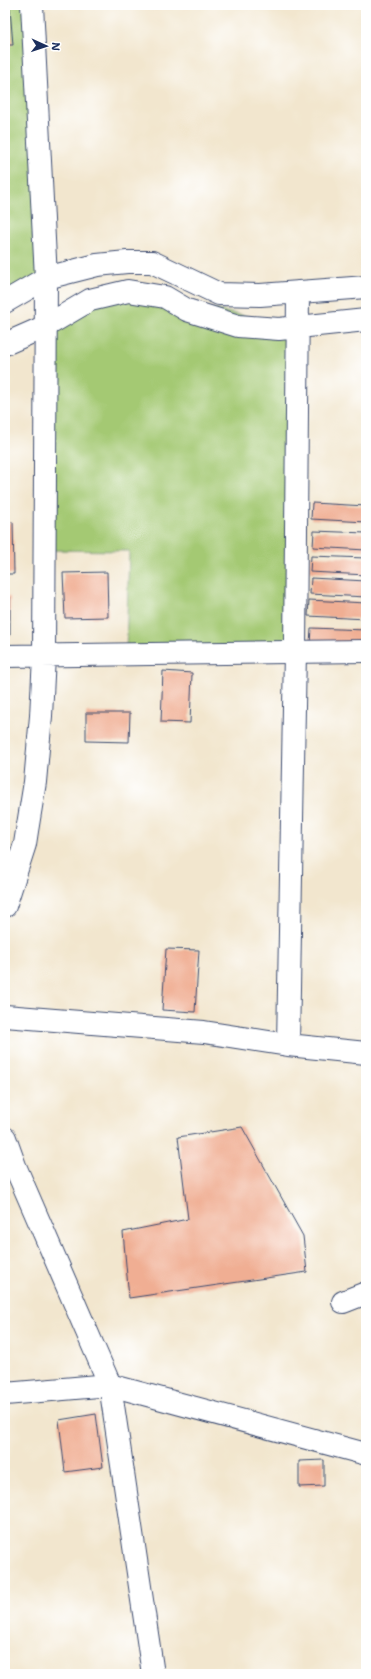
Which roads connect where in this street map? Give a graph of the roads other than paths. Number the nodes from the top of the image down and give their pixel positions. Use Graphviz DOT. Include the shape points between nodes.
graph roads {
  1 [pos="32,5"];
  2 [pos="46,278"];
  3 [pos="366,287"];
  4 [pos="298,292"];
  5 [pos="5,302"];
  6 [pos="366,320"];
  7 [pos="46,326"];
  8 [pos="298,327"];
  9 [pos="5,344"];
  10 [pos="295,651"];
  11 [pos="366,651"];
  12 [pos="5,656"];
  13 [pos="44,656"];
  14 [pos="5,906"];
  15 [pos="5,1016"];
  16 [pos="288,1045"];
  17 [pos="366,1053"];
  18 [pos="5,1138"];
  19 [pos="366,1293"];
  20 [pos="343,1302"];
  21 [pos="110,1385"];
  22 [pos="5,1394"];
  23 [pos="366,1454"];
  24 [pos="153,1674"];
  1 -- 2 [label="street"];
  2 -- 4 [label="street" via="97,265 152,262 219,294 260,295"];
  2 -- 5 [label="street"];
  2 -- 7 [label="street"];
  3 -- 4 [label="street"];
  4 -- 8 [label="street"];
  6 -- 8 [label="street"];
  7 -- 8 [label="street" via="90,300 128,291 165,297 187,310 238,326 279,329"];
  7 -- 9 [label="street"];
  7 -- 13 [label="street"];
  8 -- 10 [label="street"];
  10 -- 11 [label="street"];
  10 -- 13 [label="street"];
  10 -- 16 [label="street"];
  12 -- 13 [label="street"];
  13 -- 14 [label="street" via="33,796 25,844"];
  15 -- 16 [label="street" via="204,1032"];
  16 -- 17 [label="street"];
  18 -- 21 [label="street"];
  19 -- 20 [label="street"];
  21 -- 22 [label="street"];
  21 -- 23 [label="street"];
  21 -- 24 [label="street"];
}
